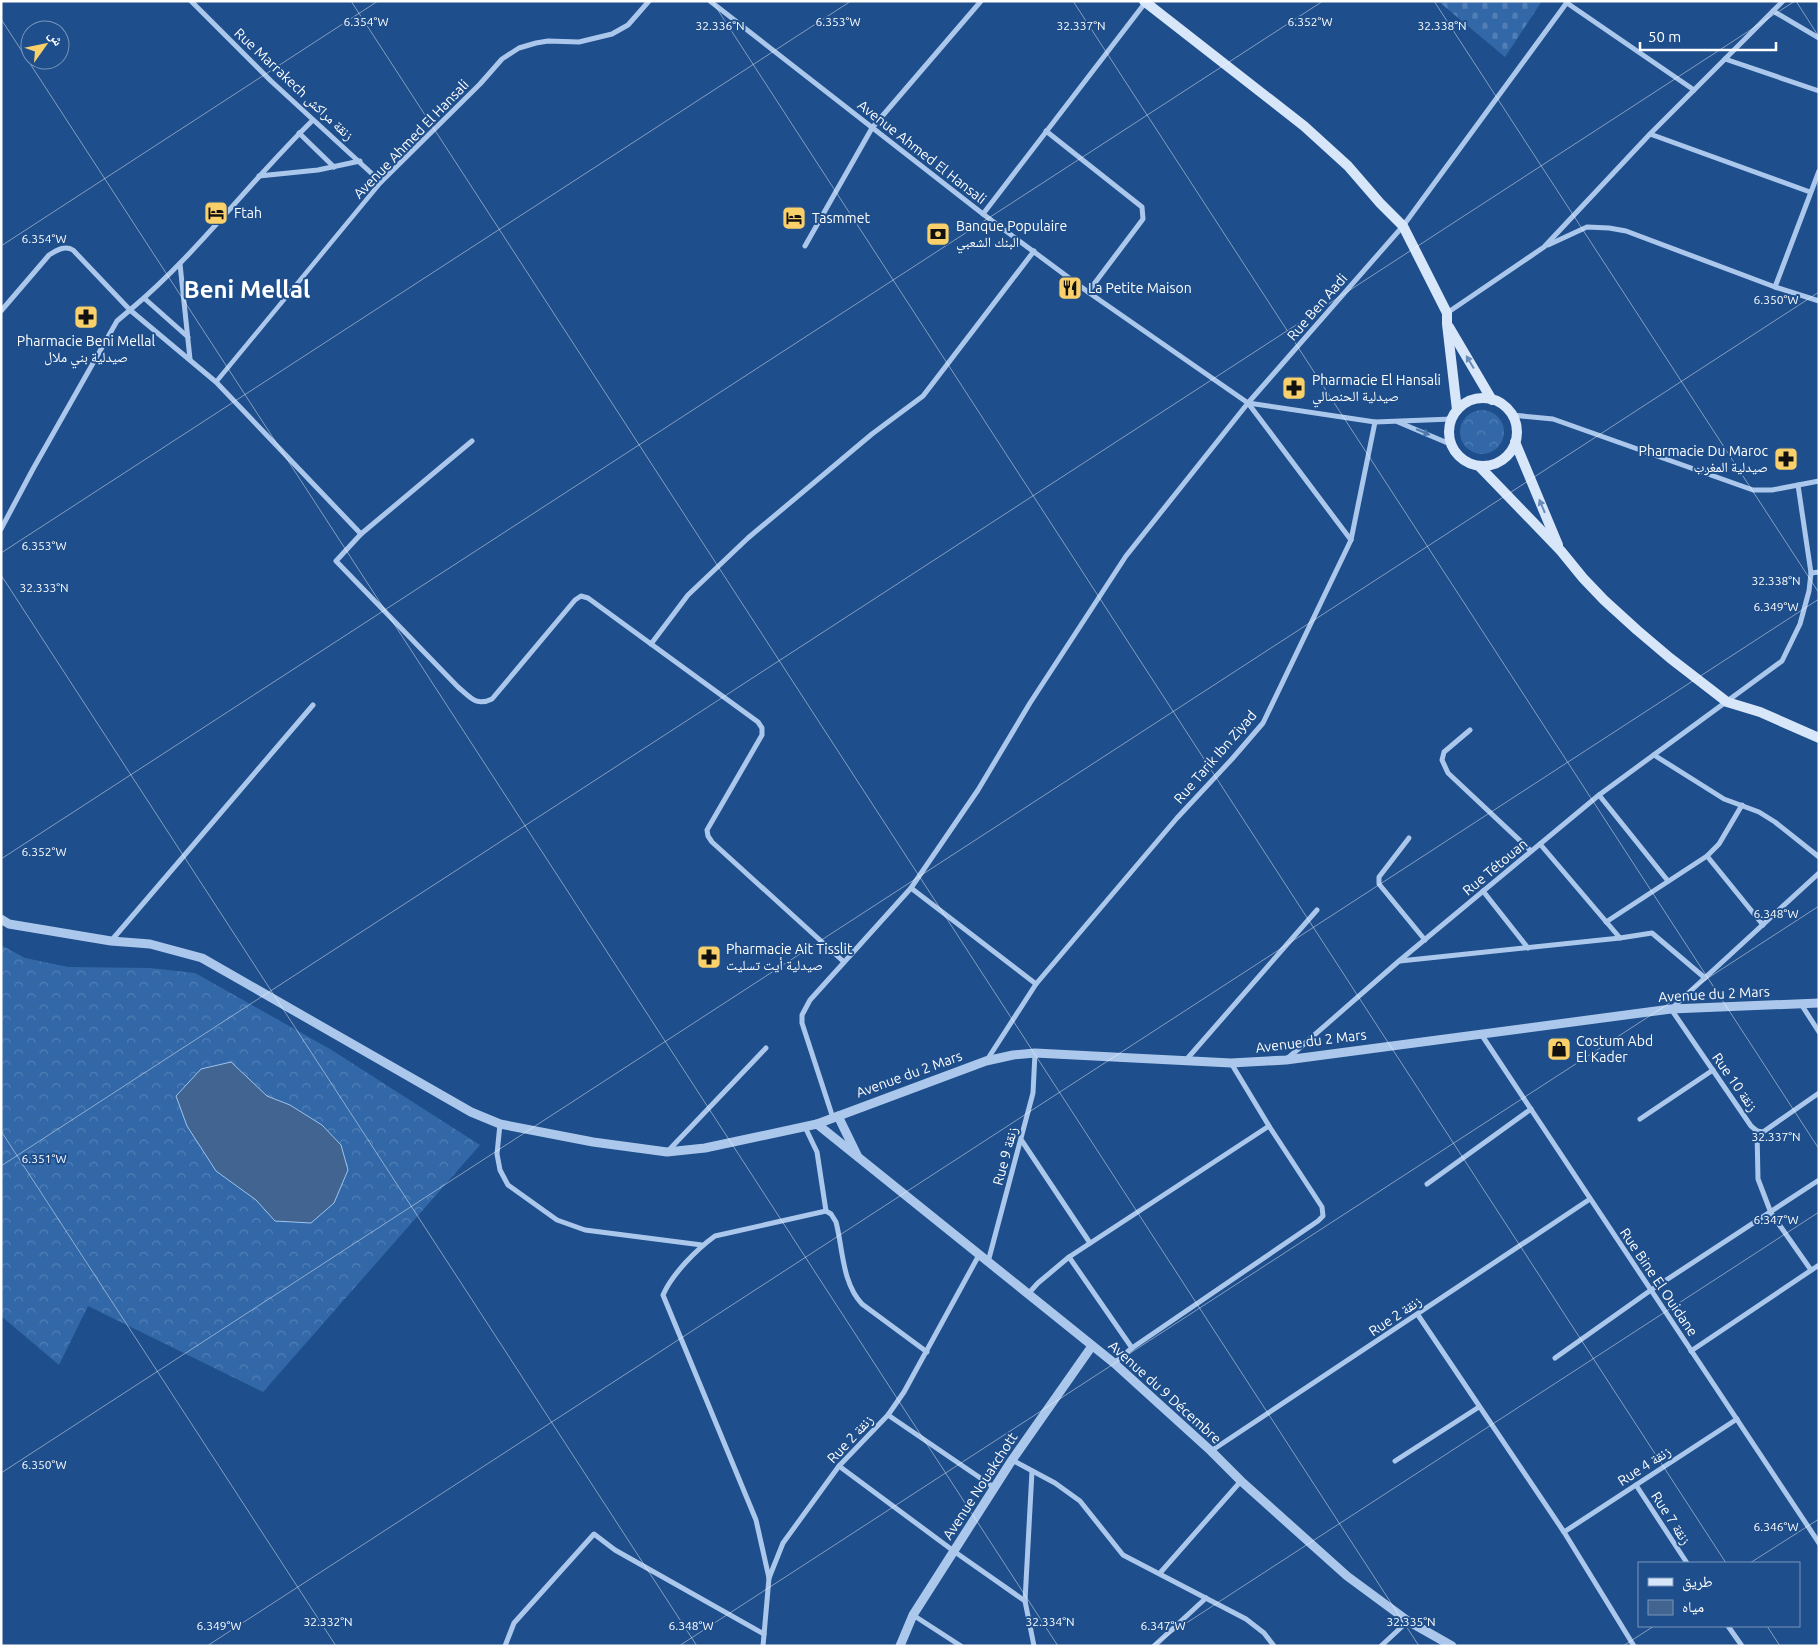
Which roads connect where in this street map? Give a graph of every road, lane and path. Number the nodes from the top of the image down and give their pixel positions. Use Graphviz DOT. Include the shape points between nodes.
graph roads {
  1 [pos="191,1"];
  2 [pos="648,1"];
  3 [pos="710,1"];
  4 [pos="981,1"];
  5 [pos="1782,1"];
  6 [pos="1145,2"];
  7 [pos="1568,2"];
  8 [pos="1773,11"];
  9 [pos="1819,38"];
  10 [pos="1725,58"];
  11 [pos="1694,90"];
  12 [pos="1819,91"];
  13 [pos="313,120"];
  14 [pos="872,128"];
  15 [pos="1046,131"];
  16 [pos="299,133"];
  17 [pos="1650,134"];
  18 [pos="360,161"];
  19 [pos="334,167"];
  20 [pos="1819,171"];
  21 [pos="259,176"];
  22 [pos="381,182"];
  23 [pos="1810,192"];
  24 [pos="983,214"];
  25 [pos="1403,226"];
  26 [pos="805,246"];
  27 [pos="1544,247"];
  28 [pos="1034,251"];
  29 [pos="180,264"];
  30 [pos="1775,287"];
  31 [pos="1088,292"];
  32 [pos="144,298"];
  33 [pos="1819,301"];
  34 [pos="130,310"];
  35 [pos="1,311"];
  36 [pos="1447,319"];
  37 [pos="188,337"];
  38 [pos="190,359"];
  39 [pos="216,382"];
  40 [pos="1492,400"];
  41 [pos="1248,403"];
  42 [pos="1454,414"];
  43 [pos="1512,415"];
  44 [pos="1395,421"];
  45 [pos="1375,422"];
  46 [pos="472,441"];
  47 [pos="1515,442"];
  48 [pos="1450,444"];
  49 [pos="1479,466"];
  50 [pos="1819,481"];
  51 [pos="1798,485"];
  52 [pos="1,529"];
  53 [pos="361,534"];
  54 [pos="1351,540"];
  55 [pos="1561,551"];
  56 [pos="1819,572"];
  57 [pos="1811,573"];
  58 [pos="651,644"];
  59 [pos="1727,702"];
  60 [pos="313,705"];
  61 [pos="1470,730"];
  62 [pos="1819,738"];
  63 [pos="1654,755"];
  64 [pos="1599,795"];
  65 [pos="1742,805"];
  66 [pos="1409,838"];
  67 [pos="1540,844"];
  68 [pos="1531,851"];
  69 [pos="1707,856"];
  70 [pos="1819,857"];
  71 [pos="1819,873"];
  72 [pos="1668,882"];
  73 [pos="911,888"];
  74 [pos="1483,891"];
  75 [pos="1317,910"];
  76 [pos="1,920"];
  77 [pos="1606,922"];
  78 [pos="1763,925"];
  79 [pos="1620,938"];
  80 [pos="1425,940"];
  81 [pos="110,941"];
  82 [pos="1528,948"];
  83 [pos="844,962"];
  84 [pos="1399,962"];
  85 [pos="1705,978"];
  86 [pos="1036,984"];
  87 [pos="1819,1003"];
  88 [pos="1801,1004"];
  89 [pos="1671,1009"];
  90 [pos="1819,1032"];
  91 [pos="1481,1034"];
  92 [pos="766,1048"];
  93 [pos="1035,1053"];
  94 [pos="1186,1060"];
  95 [pos="1286,1060"];
  96 [pos="986,1061"];
  97 [pos="1231,1063"];
  98 [pos="1713,1070"];
  99 [pos="1819,1093"];
  100 [pos="1531,1109"];
  101 [pos="836,1117"];
  102 [pos="1640,1119"];
  103 [pos="500,1124"];
  104 [pos="817,1124"];
  105 [pos="1269,1126"];
  106 [pos="805,1127"];
  107 [pos="1757,1131"];
  108 [pos="1022,1140"];
  109 [pos="667,1152"];
  110 [pos="858,1158"];
  111 [pos="1819,1180"];
  112 [pos="1427,1184"];
  113 [pos="1590,1199"];
  114 [pos="826,1211"];
  115 [pos="1771,1213"];
  116 [pos="1090,1243"];
  117 [pos="702,1245"];
  118 [pos="979,1255"];
  119 [pos="1070,1257"];
  120 [pos="988,1262"];
  121 [pos="1819,1266"];
  122 [pos="1811,1270"];
  123 [pos="1651,1290"];
  124 [pos="1028,1294"];
  125 [pos="1418,1315"];
  126 [pos="1092,1346"];
  127 [pos="1132,1348"];
  128 [pos="1691,1351"];
  129 [pos="927,1352"];
  130 [pos="1554,1358"];
  131 [pos="1114,1363"];
  132 [pos="1479,1406"];
  133 [pos="888,1415"];
  134 [pos="1737,1419"];
  135 [pos="1211,1451"];
  136 [pos="1012,1460"];
  137 [pos="1395,1461"];
  138 [pos="839,1466"];
  139 [pos="1032,1471"];
  140 [pos="1241,1481"];
  141 [pos="1636,1485"];
  142 [pos="995,1488"];
  143 [pos="1564,1532"];
  144 [pos="1819,1543"];
  145 [pos="954,1552"];
  146 [pos="1686,1562"];
  147 [pos="1160,1574"];
  148 [pos="770,1578"];
  149 [pos="1206,1598"];
  150 [pos="1025,1601"];
  151 [pos="914,1615"];
  152 [pos="1408,1621"];
  153 [pos="1729,1627"];
  154 [pos="764,1634"];
  155 [pos="505,1646"];
  156 [pos="763,1646"];
  157 [pos="900,1646"];
  158 [pos="961,1646"];
  159 [pos="1034,1646"];
  160 [pos="1154,1646"];
  161 [pos="1274,1646"];
  162 [pos="1381,1646"];
  163 [pos="1452,1646"];
  164 [pos="1634,1646"];
  165 [pos="1742,1646"];
  1 -- 13 [label="street, Rue Marrakech زنقة مراكش"];
  2 -- 22 [label="street, Avenue Ahmed El Hansali" via="628,25 612,34 579,42 536,43 519,48 502,59"];
  3 -- 14 [label="street, Avenue Ahmed El Hansali"];
  4 -- 14 [label="street"];
  5 -- 8 [label="street"];
  6 -- 15 [label="street"];
  6 -- 25 [label="main road" via="1304,126 1348,166"];
  7 -- 11 [label="street"];
  7 -- 25 [label="street, Rue Ben Aadi"];
  8 -- 9 [label="street"];
  8 -- 10 [label="street"];
  10 -- 11 [label="street"];
  10 -- 12 [label="street"];
  11 -- 17 [label="street"];
  13 -- 16 [label="street"];
  13 -- 18 [label="street, Rue Marrakech زنقة مراكش"];
  14 -- 24 [label="street, Avenue Ahmed El Hansali"];
  14 -- 26 [label="street"];
  15 -- 24 [label="street"];
  15 -- 31 [label="street" via="1142,207 1143,219"];
  16 -- 19 [label="street"];
  16 -- 21 [label="street"];
  17 -- 23 [label="street"];
  17 -- 27 [label="street"];
  18 -- 19 [label="street, Avenue Ahmed El Hansali"];
  18 -- 22 [label="street, Rue Marrakech زنقة مراكش"];
  19 -- 21 [label="street, Avenue Ahmed El Hansali"];
  20 -- 23 [label="street"];
  21 -- 29 [label="street"];
  22 -- 39 [label="street, Avenue Ahmed El Hansali"];
  23 -- 30 [label="street"];
  24 -- 28 [label="street, Avenue Ahmed El Hansali"];
  25 -- 36 [label="main road"];
  25 -- 41 [label="street, Rue Ben Aadi"];
  27 -- 30 [label="street" via="1587,227 1626,231"];
  27 -- 36 [label="street"];
  28 -- 31 [label="street, Avenue Ahmed El Hansali"];
  28 -- 58 [label="street" via="923,396 872,434 748,538 688,595"];
  29 -- 32 [label="street"];
  29 -- 37 [label="street"];
  30 -- 33 [label="street"];
  31 -- 41 [label="street, Avenue Ahmed El Hansali"];
  32 -- 34 [label="street"];
  32 -- 37 [label="street"];
  34 -- 35 [label="street" via="73,250 67,248 49,255"];
  34 -- 38 [label="street"];
  34 -- 52 [label="street" via="118,321"];
  40 -- 36 [label="main road, one-way"];
  36 -- 42 [label="main road"];
  37 -- 38 [label="street"];
  38 -- 39 [label="street"];
  39 -- 53 [label="street"];
  40 -- 42 [label="main road" via="1473,400"];
  40 -- 43 [label="main road" via="1502,404"];
  41 -- 45 [label="street, Avenue Ahmed El Hansali"];
  41 -- 54 [label="street"];
  41 -- 73 [label="street, Rue Ben Aadi" via="1126,556 1030,703 978,790"];
  42 -- 44 [label="street, Avenue Ahmed El Hansali"];
  42 -- 48 [label="main road" via="1448,431"];
  43 -- 47 [label="main road"];
  43 -- 51 [label="street" via="1553,419 1753,490"];
  44 -- 45 [label="street, Avenue Ahmed El Hansali"];
  44 -- 48 [label="street, one-way"];
  45 -- 54 [label="street, Rue Tarik Ibn Ziyad"];
  46 -- 53 [label="street"];
  47 -- 49 [label="main road" via="1506,458 1489,466"];
  55 -- 47 [label="main road, one-way"];
  48 -- 49 [label="main road" via="1467,463"];
  49 -- 55 [label="main road"];
  50 -- 51 [label="street"];
  51 -- 57 [label="street, Rue Tétouan"];
  53 -- 58 [label="street" via="336,561 476,702 485,703 492,699 575,600 582,596"];
  54 -- 86 [label="street, Rue Tarik Ibn Ziyad" via="1263,723 1177,818"];
  55 -- 59 [label="main road" via="1582,578 1637,630"];
  56 -- 57 [label="street"];
  57 -- 59 [label="street, Rue Tétouan" via="1800,624 1782,661"];
  58 -- 83 [label="street" via="762,728 762,735 707,830 708,836"];
  59 -- 62 [label="main road" via="1760,712"];
  59 -- 63 [label="street, Rue Tétouan"];
  60 -- 81 [label="street"];
  61 -- 68 [label="street" via="1444,752 1442,760 1448,772"];
  63 -- 64 [label="street, Rue Tétouan"];
  63 -- 65 [label="street" via="1724,799"];
  64 -- 67 [label="street, Rue Tétouan"];
  64 -- 72 [label="street"];
  65 -- 69 [label="street" via="1719,844"];
  65 -- 70 [label="street" via="1776,822"];
  66 -- 80 [label="street" via="1379,877 1379,884"];
  67 -- 68 [label="street, Rue Tétouan"];
  67 -- 77 [label="street"];
  68 -- 74 [label="street, Rue Tétouan"];
  69 -- 72 [label="street"];
  69 -- 78 [label="street"];
  71 -- 78 [label="street"];
  72 -- 77 [label="street"];
  73 -- 83 [label="street, Rue Ben Aadi"];
  73 -- 86 [label="street"];
  74 -- 80 [label="street, Rue Tétouan"];
  74 -- 82 [label="street"];
  75 -- 94 [label="street"];
  76 -- 81 [label="street, Avenue du 2 Mars"];
  77 -- 79 [label="street"];
  78 -- 85 [label="street"];
  79 -- 82 [label="street"];
  79 -- 85 [label="street" via="1652,933"];
  80 -- 84 [label="street, Rue Tétouan"];
  81 -- 103 [label="street, Avenue du 2 Mars" via="150,944 202,958 471,1112"];
  82 -- 84 [label="street"];
  83 -- 101 [label="street, Rue Ben Aadi" via="810,1000 802,1015 802,1023"];
  84 -- 95 [label="street, Rue Tétouan"];
  85 -- 89 [label="street"];
  86 -- 96 [label="street, Rue Tarik Ibn Ziyad"];
  87 -- 88 [label="street, Avenue du 2 Mars"];
  88 -- 89 [label="street, Avenue du 2 Mars"];
  88 -- 90 [label="street"];
  89 -- 91 [label="street, Avenue du 2 Mars"];
  89 -- 98 [label="street, Rue 10 زنقة"];
  91 -- 95 [label="street, Avenue du 2 Mars"];
  91 -- 100 [label="street, Rue Bine El Ouidane"];
  92 -- 109 [label="street"];
  93 -- 94 [label="street, Avenue du 2 Mars"];
  93 -- 96 [label="street, Avenue du 2 Mars"];
  93 -- 108 [label="street, Rue 9 زنقة" via="1033,1093"];
  94 -- 97 [label="street, Avenue du 2 Mars"];
  95 -- 97 [label="street, Avenue du 2 Mars"];
  96 -- 101 [label="street, Avenue du 2 Mars"];
  97 -- 105 [label="street"];
  98 -- 102 [label="street"];
  98 -- 107 [label="street, Rue 10 زنقة"];
  99 -- 107 [label="street, Rue 10 زنقة" via="1763,1132"];
  100 -- 112 [label="street"];
  100 -- 113 [label="street, Rue Bine El Ouidane"];
  101 -- 104 [label="street, Avenue du 2 Mars"];
  101 -- 110 [label="street, Avenue du 9 Décembre"];
  103 -- 109 [label="street, Avenue du 2 Mars" via="592,1142"];
  103 -- 117 [label="street" via="497,1154 500,1170 508,1185 557,1220 585,1230"];
  104 -- 106 [label="street, Avenue du 2 Mars"];
  104 -- 110 [label="street, Avenue du 9 Décembre"];
  105 -- 116 [label="street"];
  105 -- 127 [label="street" via="1322,1207 1323,1216"];
  106 -- 109 [label="street, Avenue du 2 Mars" via="705,1148"];
  106 -- 114 [label="street" via="817,1152"];
  107 -- 115 [label="street" via="1758,1179"];
  108 -- 116 [label="street"];
  108 -- 120 [label="street, Rue 9 زنقة"];
  110 -- 118 [label="street, Avenue du 9 Décembre"];
  111 -- 115 [label="street"];
  113 -- 123 [label="street, Rue Bine El Ouidane"];
  113 -- 125 [label="street, Rue 2 زنقة"];
  114 -- 117 [label="street" via="724,1233"];
  114 -- 129 [label="street" via="836,1222 850,1286 856,1297"];
  115 -- 122 [label="street"];
  115 -- 123 [label="street"];
  116 -- 119 [label="street"];
  117 -- 148 [label="street" via="667,1284 663,1295 756,1520"];
  118 -- 120 [label="street, Avenue du 9 Décembre"];
  118 -- 129 [label="street, Rue 2 زنقة"];
  119 -- 124 [label="street"];
  119 -- 127 [label="street"];
  120 -- 124 [label="street, Avenue du 9 Décembre"];
  121 -- 122 [label="street"];
  122 -- 128 [label="street"];
  123 -- 128 [label="street, Rue Bine El Ouidane"];
  123 -- 130 [label="street"];
  124 -- 126 [label="street, Avenue du 9 Décembre"];
  125 -- 132 [label="street"];
  125 -- 135 [label="street, Rue 2 زنقة"];
  126 -- 131 [label="street, Avenue du 9 Décembre"];
  126 -- 136 [label="street, Avenue Nouakchott"];
  127 -- 131 [label="street"];
  128 -- 134 [label="street, Rue Bine El Ouidane"];
  129 -- 133 [label="street, Rue 2 زنقة"];
  131 -- 135 [label="street, Avenue du 9 Décembre"];
  132 -- 137 [label="street"];
  132 -- 143 [label="street"];
  133 -- 138 [label="street, Rue 2 زنقة"];
  133 -- 142 [label="street"];
  134 -- 141 [label="street, Rue 4 زنقة"];
  134 -- 144 [label="street, Rue Bine El Ouidane"];
  135 -- 140 [label="street, Avenue du 9 Décembre"];
  136 -- 139 [label="street"];
  136 -- 142 [label="street, Avenue Nouakchott"];
  138 -- 145 [label="street"];
  138 -- 148 [label="street, Rue 2 زنقة" via="783,1543"];
  139 -- 147 [label="street" via="1056,1483 1080,1501 1123,1555"];
  139 -- 150 [label="street"];
  140 -- 147 [label="street"];
  140 -- 152 [label="street, Avenue du 9 Décembre" via="1347,1576"];
  141 -- 143 [label="street, Rue 4 زنقة"];
  141 -- 146 [label="street, Rue 7 زنقة"];
  142 -- 145 [label="street, Avenue Nouakchott"];
  143 -- 164 [label="street"];
  145 -- 150 [label="street"];
  145 -- 151 [label="street, Avenue Nouakchott"];
  147 -- 149 [label="street"];
  148 -- 154 [label="street, Rue 2 زنقة"];
  149 -- 160 [label="street"];
  149 -- 161 [label="street" via="1246,1619"];
  150 -- 159 [label="street"];
  151 -- 157 [label="street, Avenue Nouakchott"];
  151 -- 158 [label="street"];
  152 -- 162 [label="street"];
  152 -- 163 [label="street, Avenue du 9 Décembre"];
  153 -- 165 [label="street"];
  154 -- 155 [label="street" via="615,1550 594,1534 514,1623"];
  154 -- 156 [label="street, Rue 2 زنقة"];
}
